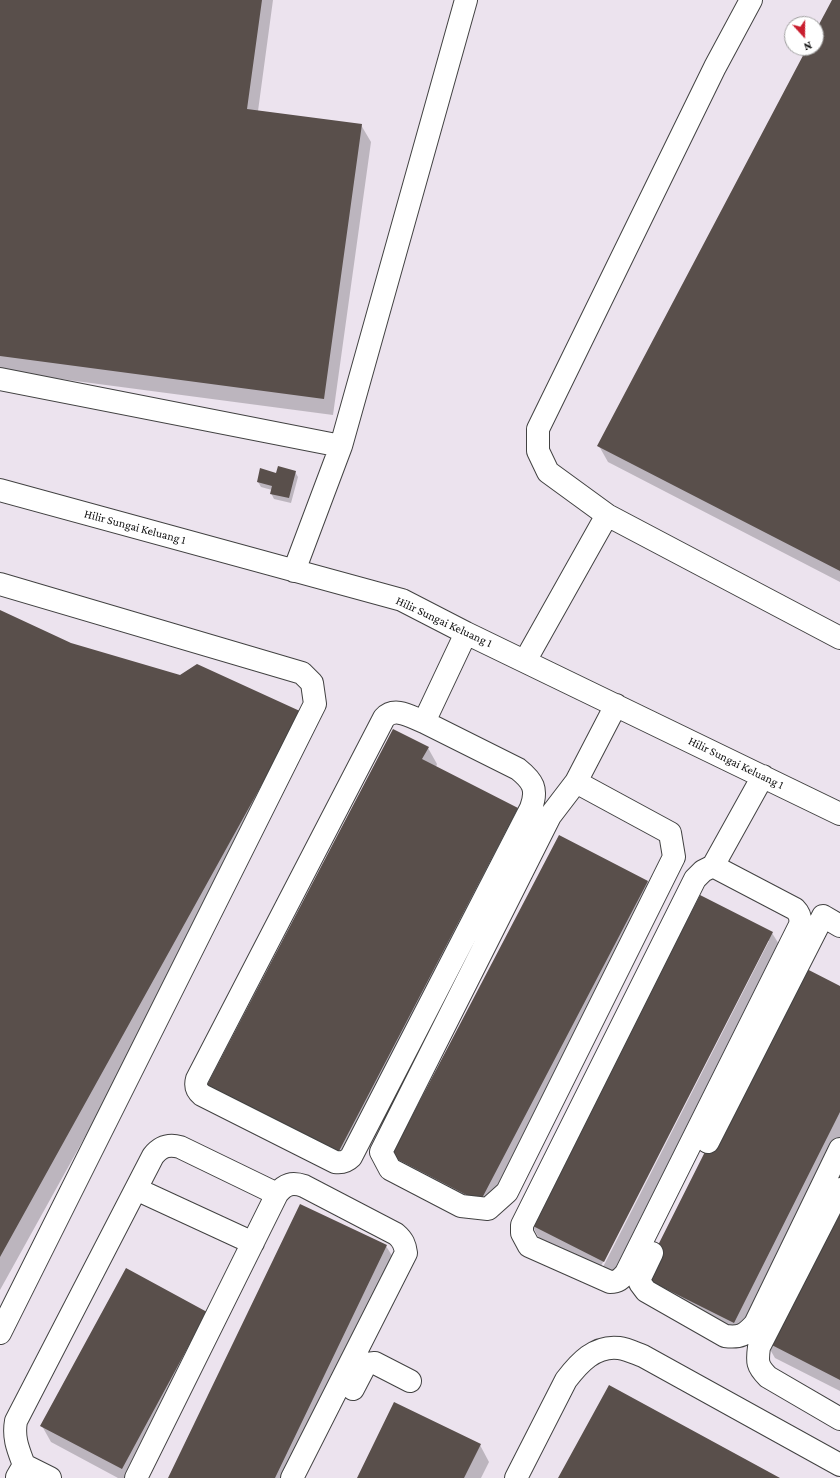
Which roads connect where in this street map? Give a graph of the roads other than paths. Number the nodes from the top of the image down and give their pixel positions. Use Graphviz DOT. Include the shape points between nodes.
graph roads {
  1 [pos="466,0"];
  2 [pos="751,0"];
  3 [pos="0,379"];
  4 [pos="341,446"];
  5 [pos="0,490"];
  6 [pos="607,515"];
  7 [pos="294,571"];
  8 [pos="0,584"];
  9 [pos="466,633"];
  10 [pos="840,638"];
  11 [pos="525,661"];
  12 [pos="616,705"];
  13 [pos="424,722"];
  14 [pos="763,776"];
  15 [pos="576,782"];
  16 [pos="840,814"];
  17 [pos="713,866"];
  18 [pos="840,926"];
  19 [pos="840,1149"];
  20 [pos="136,1189"];
  21 [pos="840,1189"];
  22 [pos="277,1194"];
  23 [pos="253,1243"];
  24 [pos="0,1333"];
  25 [pos="410,1381"];
  26 [pos="840,1419"];
  27 [pos="840,1465"];
  28 [pos="20,1471"];
  29 [pos="50,1478"];
  30 [pos="136,1478"];
  31 [pos="292,1478"];
  32 [pos="305,1478"];
  33 [pos="516,1478"];
  1 -- 4 [label="street"];
  2 -- 6 [label="street" via="715,67 538,429 538,451 548,472"];
  3 -- 4 [label="street"];
  4 -- 7 [label="street"];
  5 -- 7 [label="street, Hilir Sungai Keluang 1"];
  6 -- 10 [label="street"];
  6 -- 11 [label="street"];
  7 -- 9 [label="street, Hilir Sungai Keluang 1" via="402,600"];
  8 -- 24 [label="street" via="302,673 312,682 315,704"];
  9 -- 11 [label="street, Hilir Sungai Keluang 1"];
  9 -- 13 [label="street"];
  11 -- 12 [label="street, Hilir Sungai Keluang 1"];
  12 -- 14 [label="street, Hilir Sungai Keluang 1"];
  12 -- 15 [label="street"];
  13 -- 13 [label="street" via="518,769 530,779 535,797 351,1157 341,1163 335,1162 202,1095 197,1091 197,1079 384,718 394,711"];
  14 -- 16 [label="street, Hilir Sungai Keluang 1"];
  14 -- 17 [label="street"];
  15 -- 15 [label="street" via="670,833 674,857 507,1192 488,1209 461,1206 390,1169 380,1152 550,816"];
  17 -- 17 [label="street" via="795,909 801,919 800,925 626,1273 622,1279 610,1282 528,1246 522,1233 522,1226 696,879 703,871"];
  18 -- 19 [label="street" via="823,916 640,1278 640,1283 646,1291 725,1336 736,1337 746,1333 755,1324"];
  20 -- 22 [label="street" via="153,1156 159,1149 173,1145"];
  20 -- 23 [label="street"];
  20 -- 28 [label="street" via="16,1421 14,1432"];
  21 -- 26 [label="street" via="759,1347 757,1361 768,1377"];
  22 -- 23 [label="street"];
  22 -- 31 [label="street" via="289,1184 304,1186 396,1234 402,1239 406,1253"];
  23 -- 30 [label="street"];
  25 -- 32 [label="street" via="375,1363 366,1364"];
  27 -- 33 [label="street" via="643,1356 620,1348 605,1348 576,1366 566,1380"];
  28 -- 29 [label="street"];
}
